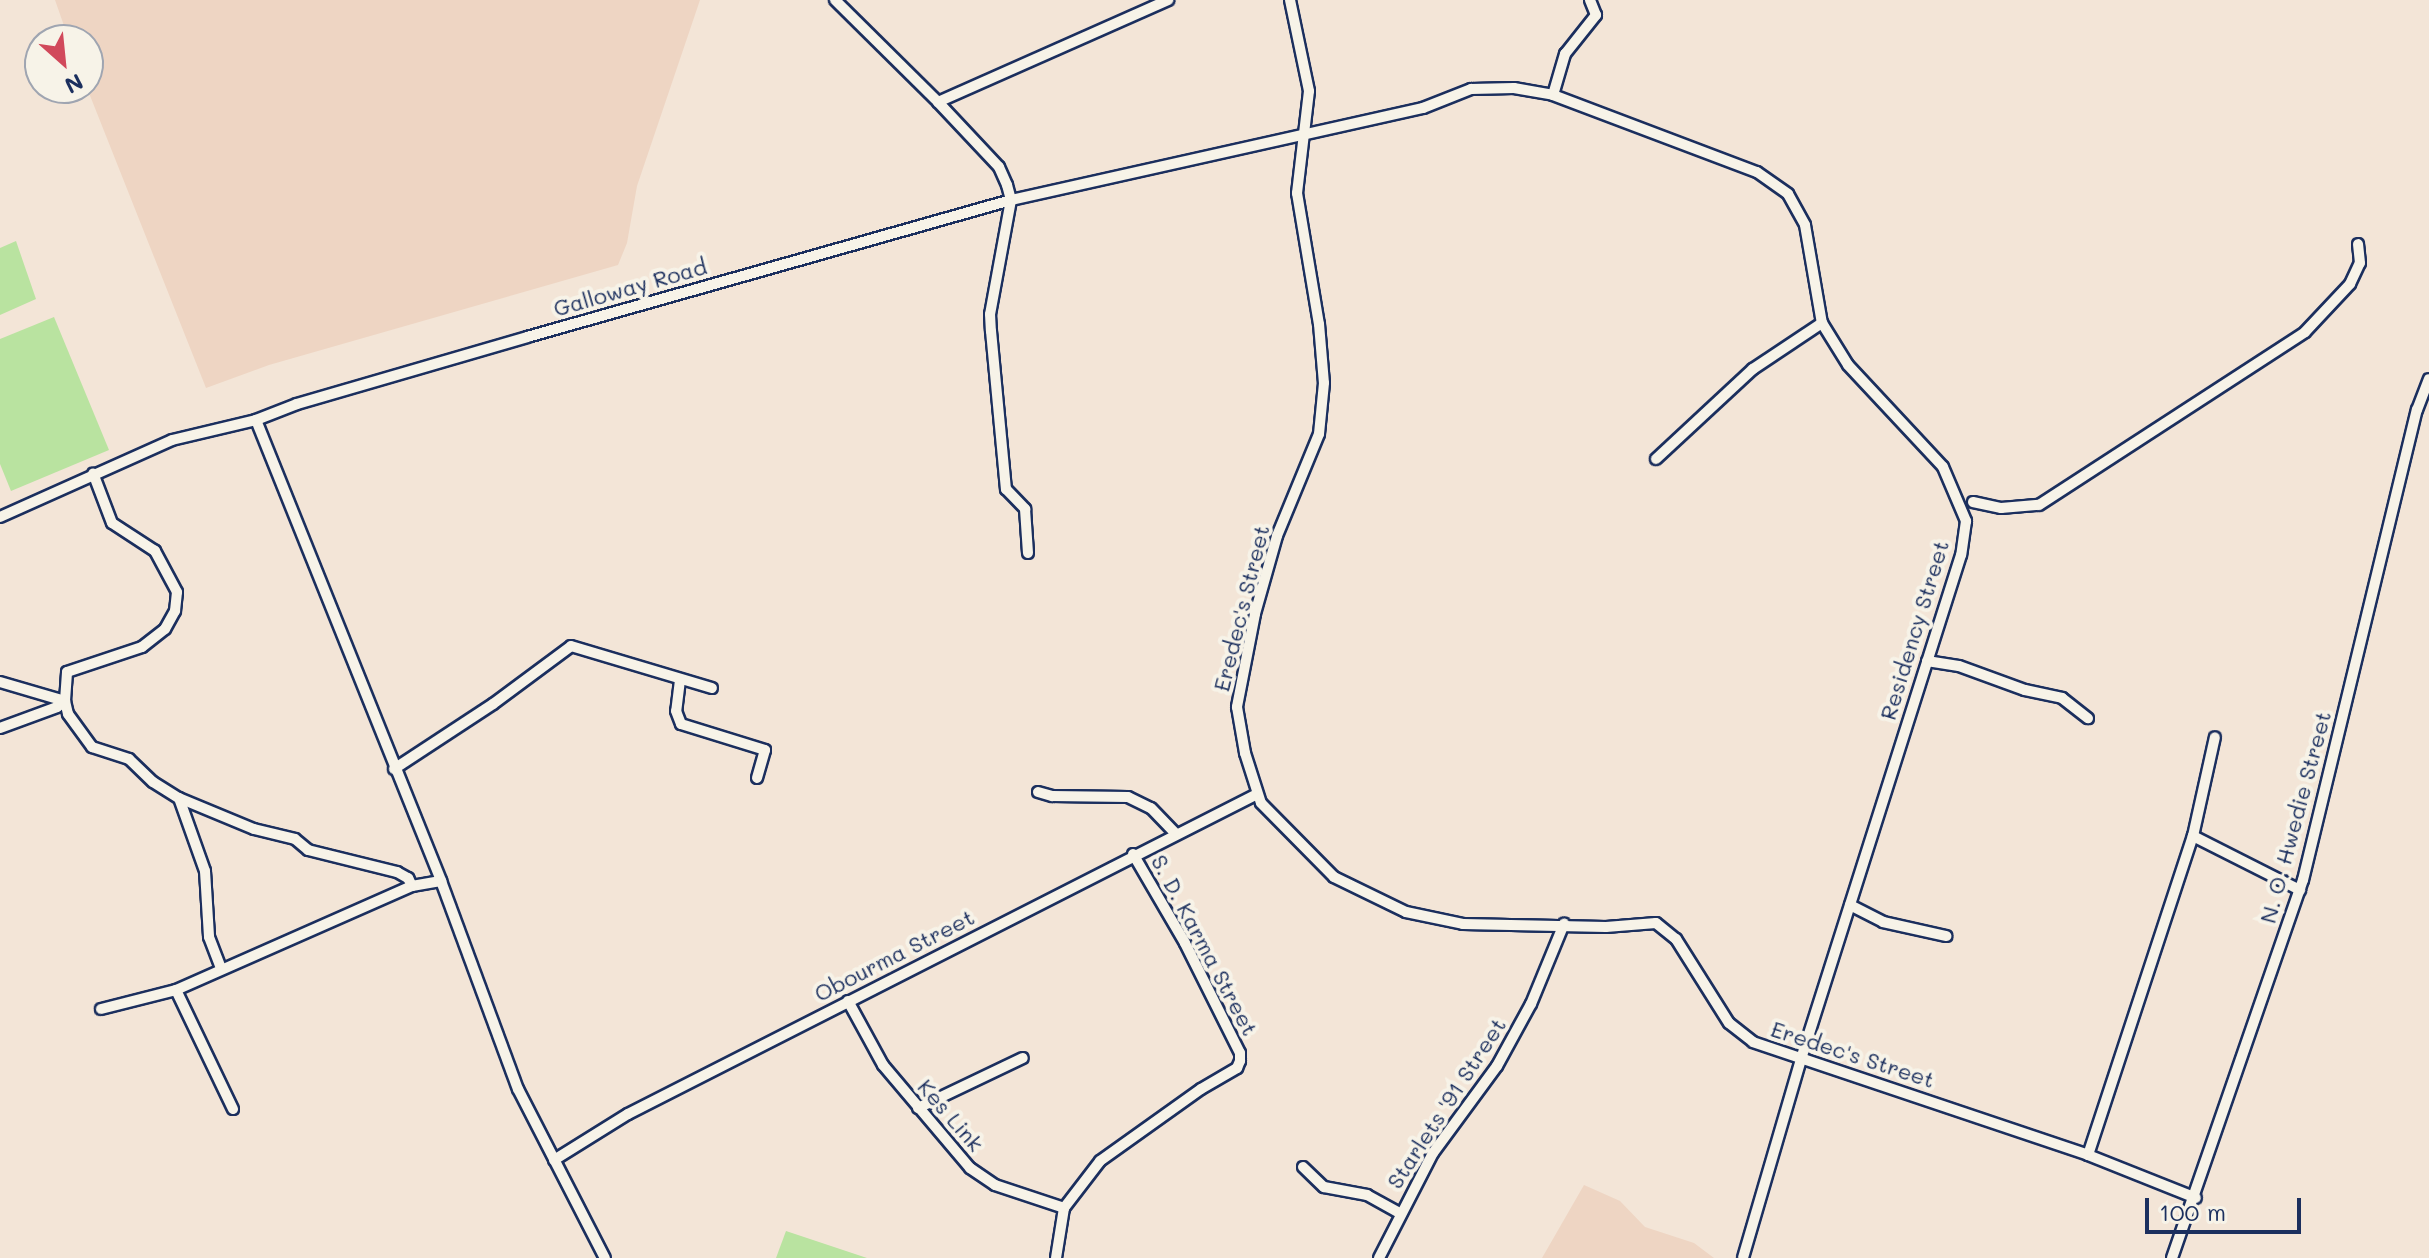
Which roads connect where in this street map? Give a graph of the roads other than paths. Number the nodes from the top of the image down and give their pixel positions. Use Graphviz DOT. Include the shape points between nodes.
graph roads {
  1 [pos="835,0"];
  2 [pos="1168,0"];
  3 [pos="1290,0"];
  4 [pos="1590,0"];
  5 [pos="1553,95"];
  6 [pos="938,102"];
  7 [pos="1307,135"];
  8 [pos="1284,138"];
  9 [pos="1011,200"];
  10 [pos="2358,244"];
  11 [pos="1822,323"];
  12 [pos="2429,379"];
  13 [pos="256,420"];
  14 [pos="1656,459"];
  15 [pos="93,473"];
  16 [pos="1973,502"];
  17 [pos="0,517"];
  18 [pos="1028,553"];
  19 [pos="1927,661"];
  20 [pos="680,680"];
  21 [pos="0,682"];
  22 [pos="712,688"];
  23 [pos="65,701"];
  24 [pos="2088,718"];
  25 [pos="0,728"];
  26 [pos="2215,737"];
  27 [pos="394,769"];
  28 [pos="757,778"];
  29 [pos="1038,792"];
  30 [pos="1257,794"];
  31 [pos="179,798"];
  32 [pos="1175,833"];
  33 [pos="2193,836"];
  34 [pos="1133,854"];
  35 [pos="441,881"];
  36 [pos="412,886"];
  37 [pos="2300,890"];
  38 [pos="1850,905"];
  39 [pos="1564,924"];
  40 [pos="1946,936"];
  41 [pos="221,969"];
  42 [pos="176,990"];
  43 [pos="848,1001"];
  44 [pos="101,1009"];
  45 [pos="1802,1056"];
  46 [pos="1023,1058"];
  47 [pos="918,1108"];
  48 [pos="233,1109"];
  49 [pos="2088,1155"];
  50 [pos="554,1160"];
  51 [pos="1303,1167"];
  52 [pos="2196,1198"];
  53 [pos="1064,1208"];
  54 [pos="1399,1213"];
  55 [pos="605,1258"];
  56 [pos="1056,1258"];
  57 [pos="1379,1258"];
  58 [pos="1743,1258"];
  59 [pos="2172,1258"];
  1 -- 6 [label="street"];
  2 -- 6 [label="street"];
  3 -- 7 [label="street, Eredec's Street" via="1309,91"];
  4 -- 5 [label="street" via="1596,15 1565,54"];
  5 -- 7 [label="street, Residency Street" via="1514,88 1471,89 1423,108"];
  5 -- 11 [label="street, Residency Street" via="1757,172 1788,194 1805,225"];
  6 -- 9 [label="street" via="999,167"];
  7 -- 8 [label="street, Residency Street"];
  7 -- 30 [label="street, Eredec's Street" via="1297,193 1324,383 1319,434 1277,536 1237,707"];
  8 -- 9 [label="street, Galloway Road"];
  9 -- 13 [label="street, Galloway Road"];
  9 -- 18 [label="street" via="990,314 1006,489 1025,509"];
  10 -- 16 [label="street" via="2360,263 2350,284 2305,332 2039,505 2001,508"];
  11 -- 14 [label="street" via="1753,369"];
  11 -- 19 [label="street, Residency Street" via="1848,365 1943,467 1966,521 1961,555"];
  12 -- 37 [label="street, N. O. Hwedie Street" via="2417,410"];
  13 -- 15 [label="street, Galloway Road" via="172,440"];
  13 -- 27 [label="street"];
  15 -- 17 [label="street, Galloway Road"];
  15 -- 23 [label="street" via="112,523 155,551 177,592 175,611 165,629 142,647 67,672"];
  19 -- 24 [label="street" via="2062,698"];
  19 -- 38 [label="street, Residency Street"];
  20 -- 22 [label="street"];
  20 -- 27 [label="street" via="571,646"];
  20 -- 28 [label="street" via="676,711 681,724 765,750"];
  21 -- 23 [label="street"];
  23 -- 25 [label="street"];
  23 -- 31 [label="street" via="92,747 129,759"];
  26 -- 33 [label="street"];
  27 -- 35 [label="street"];
  29 -- 32 [label="street" via="1128,797 1151,808"];
  30 -- 32 [label="street, Obourma Street"];
  30 -- 39 [label="street, Eredec's Street" via="1334,877 1406,912 1463,924"];
  31 -- 36 [label="street" via="254,829 295,839 308,850 397,872"];
  31 -- 41 [label="street" via="203,862 209,937"];
  32 -- 34 [label="street, Obourma Street"];
  33 -- 37 [label="street"];
  33 -- 49 [label="street"];
  34 -- 43 [label="street, Obourma Street"];
  34 -- 53 [label="street, S. D. Karma Street" via="1185,943 1240,1061 1100,1161"];
  35 -- 36 [label="street"];
  35 -- 50 [label="street" via="518,1089"];
  36 -- 41 [label="street"];
  37 -- 52 [label="street, N. O. Hwedie Street"];
  38 -- 40 [label="street" via="1883,922"];
  38 -- 45 [label="street, Residency Street"];
  39 -- 45 [label="street, Eredec's Street" via="1606,927 1646,921 1665,927 1729,1023 1774,1052"];
  39 -- 54 [label="street, Starlets '91 Street" via="1531,1004 1497,1066 1433,1153"];
  41 -- 42 [label="street"];
  42 -- 44 [label="street"];
  42 -- 48 [label="street"];
  43 -- 47 [label="street, Kes Link" via="883,1065"];
  43 -- 50 [label="street, Obourma Street" via="628,1114"];
  45 -- 49 [label="street, Eredec's Street"];
  45 -- 58 [label="street, Residency Street"];
  46 -- 47 [label="street"];
  47 -- 53 [label="street, Kes Link" via="970,1168 995,1185"];
  49 -- 52 [label="street, Eredec's Street"];
  50 -- 55 [label="street"];
  51 -- 54 [label="street" via="1324,1187 1367,1195"];
  52 -- 59 [label="street, N. O. Hwedie Street"];
  53 -- 56 [label="street, S. D. Karma Street"];
  54 -- 57 [label="street, Starlets '91 Street"];
}
